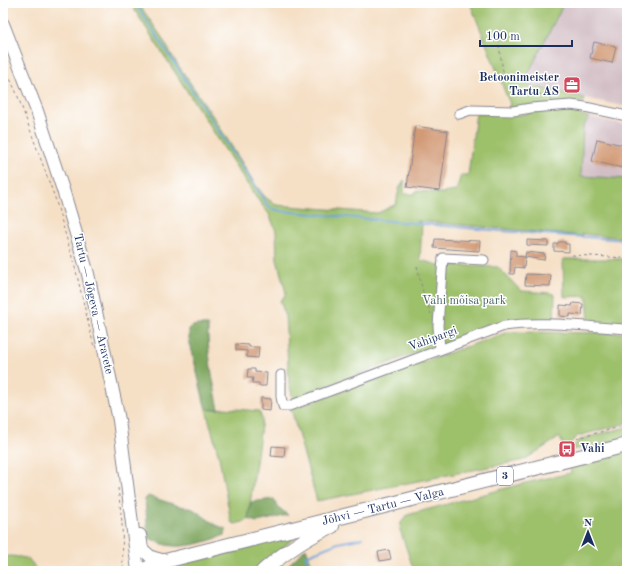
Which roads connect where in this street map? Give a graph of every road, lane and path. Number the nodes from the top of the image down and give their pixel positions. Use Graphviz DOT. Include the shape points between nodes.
graph roads {
  1 [pos="3,24"];
  2 [pos="497,33"];
  3 [pos="3,63"];
  4 [pos="565,106"];
  5 [pos="459,114"];
  6 [pos="627,116"];
  7 [pos="572,255"];
  8 [pos="627,258"];
  9 [pos="484,260"];
  10 [pos="417,266"];
  11 [pos="438,326"];
  12 [pos="627,329"];
  13 [pos="440,349"];
  14 [pos="95,353"];
  15 [pos="280,374"];
  16 [pos="627,425"];
  17 [pos="627,445"];
  18 [pos="569,460"];
  19 [pos="123,484"];
  20 [pos="382,507"];
  21 [pos="165,562"];
  22 [pos="123,571"];
  23 [pos="139,571"];
  24 [pos="263,571"];
  1 -- 19 [label="main road, Tartu — Jõgeva — Aravete" via="42,126 88,274 118,410"];
  2 -- 4 [label="path" via="503,71 510,85 520,91 557,100"];
  3 -- 14 [label="path" via="55,198 76,271"];
  4 -- 5 [label="street" via="514,111 470,110"];
  4 -- 6 [label="street" via="585,107"];
  7 -- 8 [label="path"];
  9 -- 11 [label="street" via="442,258"];
  10 -- 11 [label="path" via="428,306"];
  11 -- 13 [label="street"];
  12 -- 13 [label="street, Vahipargi" via="515,324"];
  13 -- 15 [label="street, Vahipargi" via="289,406 283,406"];
  16 -- 18 [label="path" via="578,438 573,443"];
  17 -- 18 [label="highway, Jõhvi — Tartu — Valga / 3"];
  18 -- 20 [label="highway, Jõhvi — Tartu — Valga / 3"];
  19 -- 21 [label="main road" via="134,493 142,549 151,558"];
  19 -- 22 [label="path"];
  19 -- 23 [label="main road, Tartu — Jõgeva — Aravete"];
  20 -- 21 [label="highway, Jõhvi — Tartu — Valga / 3"];
  20 -- 24 [label="highway" via="312,536 286,552"];
  21 -- 23 [label="highway, Jõhvi — Tartu — Valga / 3"];
}
